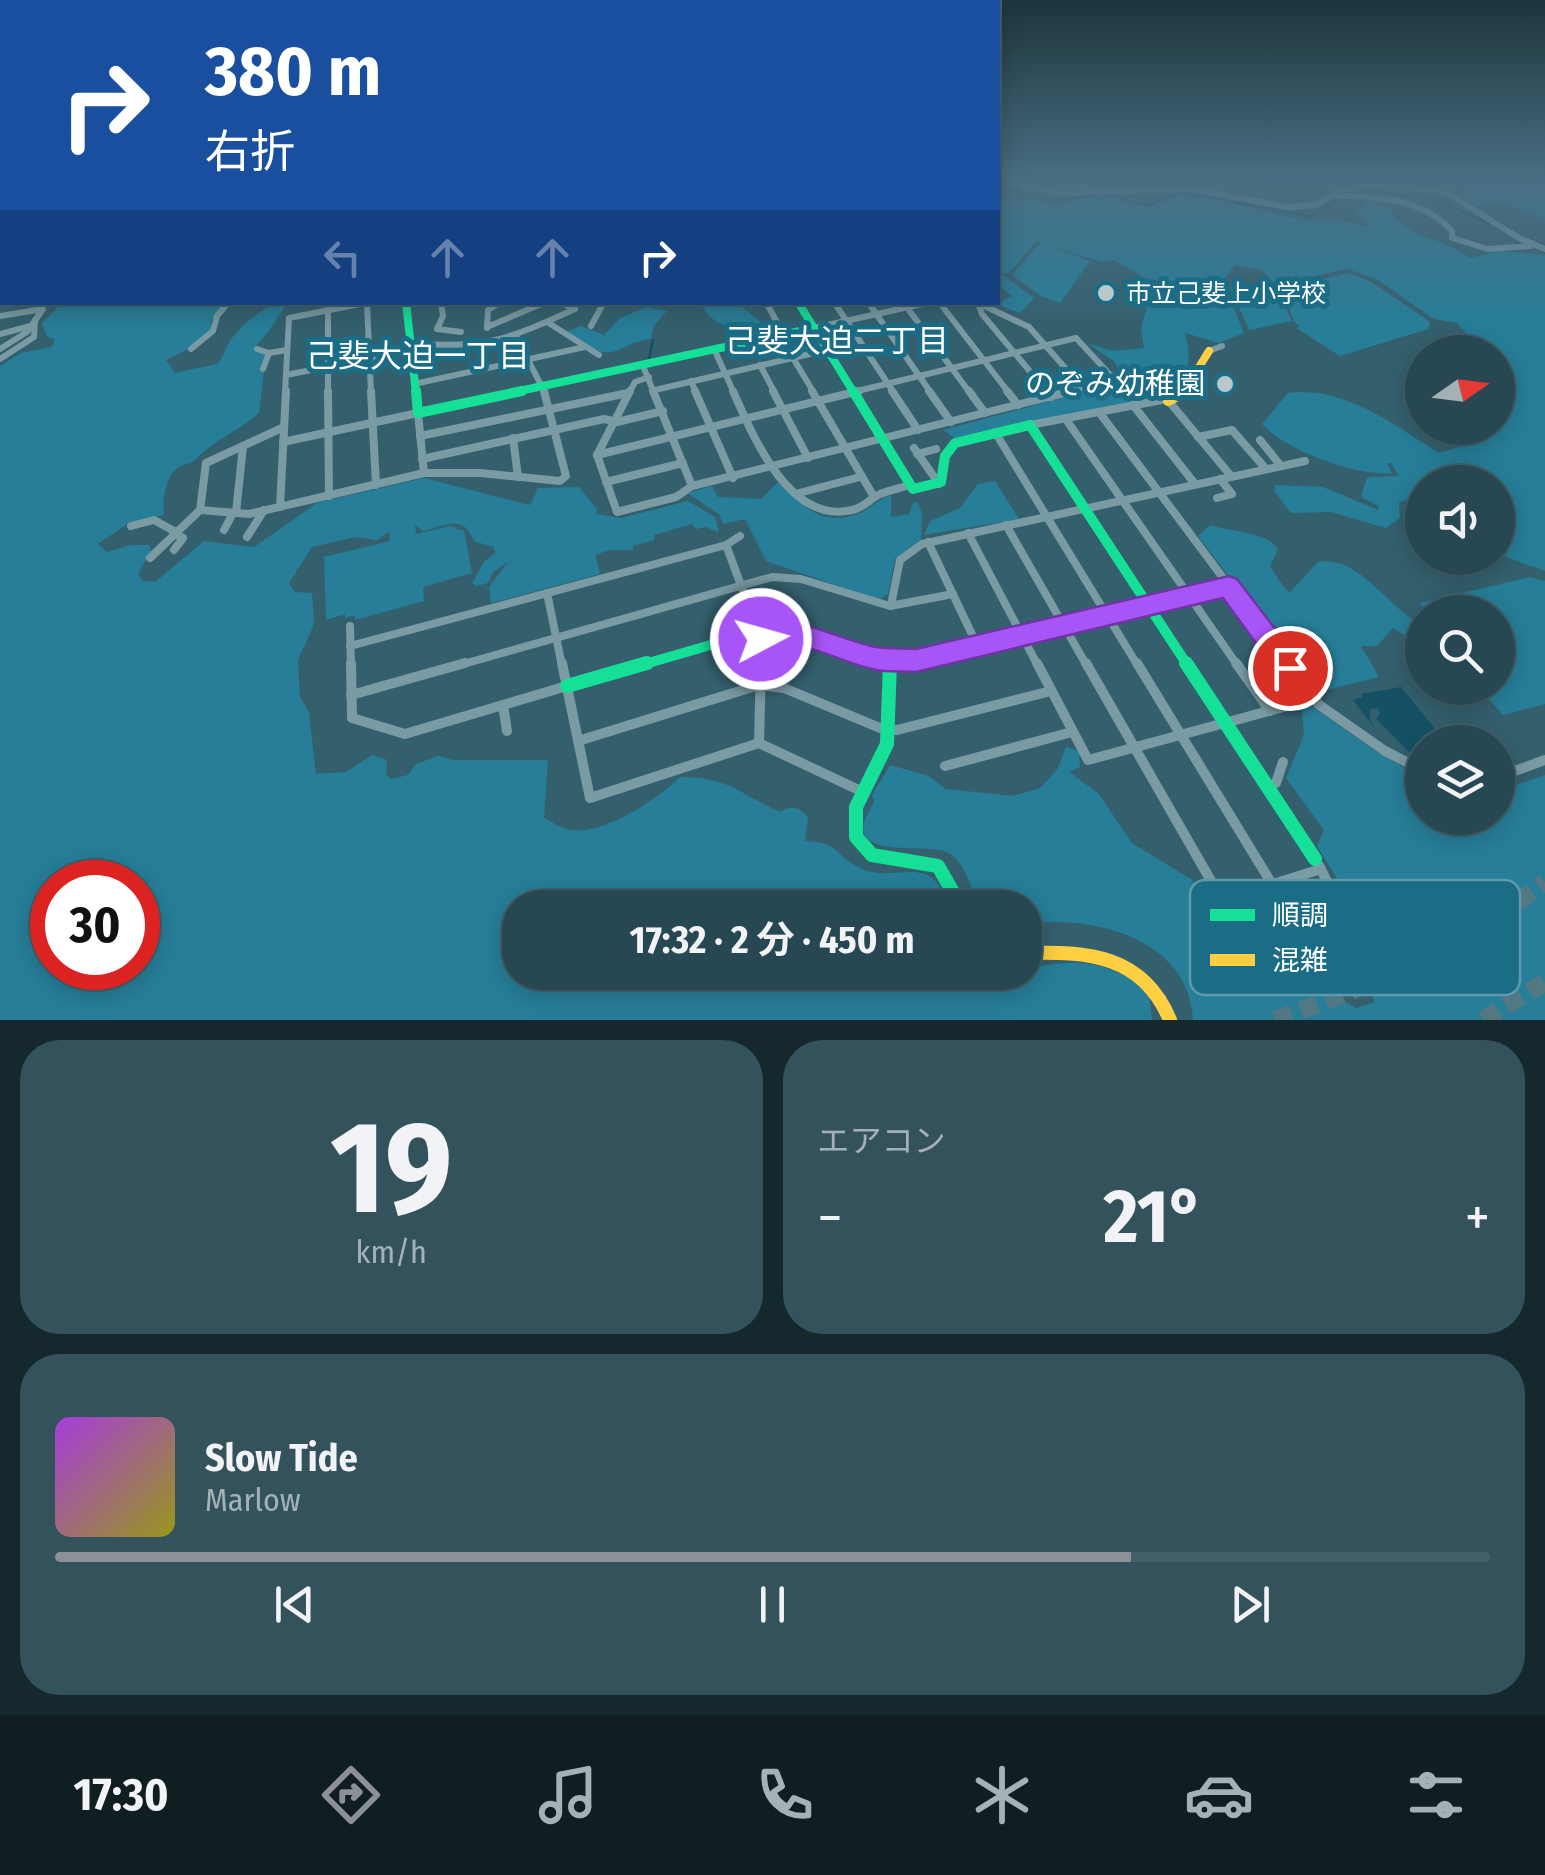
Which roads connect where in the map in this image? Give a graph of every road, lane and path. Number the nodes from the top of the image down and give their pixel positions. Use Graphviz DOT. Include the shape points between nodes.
graph roads {
  1 [pos="1452,232"];
  2 [pos="1511,232"];
  3 [pos="1534,245"];
  4 [pos="1545,249"];
  5 [pos="227,305"];
  6 [pos="357,305"];
  7 [pos="368,305"];
  8 [pos="406,305"];
  9 [pos="441,305"];
  10 [pos="496,305"];
  11 [pos="539,305"];
  12 [pos="566,305"];
  13 [pos="602,305"];
  14 [pos="768,305"];
  15 [pos="800,305"];
  16 [pos="836,305"];
  17 [pos="870,305"];
  18 [pos="905,305"];
  19 [pos="941,305"];
  20 [pos="979,305"];
  21 [pos="981,305"];
  22 [pos="328,310"];
  23 [pos="877,314"];
  24 [pos="0,316"];
  25 [pos="846,321"];
  26 [pos="547,322"];
  27 [pos="33,323"];
  28 [pos="591,326"];
  29 [pos="488,327"];
  30 [pos="814,328"];
  31 [pos="462,332"];
  32 [pos="0,334"];
  33 [pos="784,335"];
  34 [pos="516,336"];
  35 [pos="488,342"];
  36 [pos="1046,346"];
  37 [pos="1222,346"];
  38 [pos="411,347"];
  39 [pos="585,347"];
  40 [pos="0,349"];
  41 [pos="192,349"];
  42 [pos="257,350"];
  43 [pos="287,350"];
  44 [pos="715,350"];
  45 [pos="827,350"];
  46 [pos="1209,351"];
  47 [pos="269,353"];
  48 [pos="1015,353"];
  49 [pos="598,354"];
  50 [pos="370,358"];
  51 [pos="793,358"];
  52 [pos="0,359"];
  53 [pos="532,360"];
  54 [pos="984,360"];
  55 [pos="760,366"];
  56 [pos="329,367"];
  57 [pos="952,368"];
  58 [pos="263,369"];
  59 [pos="646,372"];
  60 [pos="726,373"];
  61 [pos="286,376"];
  62 [pos="919,376"];
  63 [pos="691,382"];
  64 [pos="414,384"];
  65 [pos="887,384"];
  66 [pos="544,386"];
  67 [pos="1083,388"];
  68 [pos="655,390"];
  69 [pos="853,392"];
  70 [pos="628,393"];
  71 [pos="1051,396"];
  72 [pos="817,401"];
  73 [pos="1168,401"];
  74 [pos="1018,405"];
  75 [pos="1133,405"];
  76 [pos="549,408"];
  77 [pos="783,409"];
  78 [pos="663,411"];
  79 [pos="1099,412"];
  80 [pos="418,413"];
  81 [pos="985,414"];
  82 [pos="747,418"];
  83 [pos="1065,418"];
  84 [pos="611,420"];
  85 [pos="373,422"];
  86 [pos="952,422"];
  87 [pos="1030,425"];
  88 [pos="711,427"];
  89 [pos="284,428"];
  90 [pos="555,429"];
  91 [pos="918,430"];
  92 [pos="329,432"];
  93 [pos="995,432"];
  94 [pos="420,436"];
  95 [pos="673,436"];
  96 [pos="1198,437"];
  97 [pos="513,438"];
  98 [pos="882,440"];
  99 [pos="1260,440"];
  100 [pos="283,442"];
  101 [pos="243,446"];
  102 [pos="844,449"];
  103 [pos="936,449"];
  104 [pos="596,455"];
  105 [pos="808,458"];
  106 [pos="422,459"];
  107 [pos="1305,461"];
  108 [pos="683,463"];
  109 [pos="1281,466"];
  110 [pos="772,468"];
  111 [pos="1266,469"];
  112 [pos="424,474"];
  113 [pos="1231,476"];
  114 [pos="518,477"];
  115 [pos="860,477"];
  116 [pos="733,478"];
  117 [pos="1220,479"];
  118 [pos="606,482"];
  119 [pos="939,484"];
  120 [pos="1195,484"];
  121 [pos="376,485"];
  122 [pos="692,486"];
  123 [pos="910,486"];
  124 [pos="1158,492"];
  125 [pos="799,493"];
  126 [pos="329,496"];
  127 [pos="874,497"];
  128 [pos="1217,498"];
  129 [pos="1122,500"];
  130 [pos="280,507"];
  131 [pos="1085,508"];
  132 [pos="200,510"];
  133 [pos="264,510"];
  134 [pos="235,513"];
  135 [pos="1046,516"];
  136 [pos="1006,525"];
  137 [pos="131,526"];
  138 [pos="224,530"];
  139 [pos="174,532"];
  140 [pos="968,533"];
  141 [pos="740,536"];
  142 [pos="246,537"];
  143 [pos="928,542"];
  144 [pos="726,545"];
  145 [pos="174,550"];
  146 [pos="150,558"];
  147 [pos="743,586"];
  148 [pos="1229,586"];
  149 [pos="547,593"];
  150 [pos="953,594"];
  151 [pos="1189,596"];
  152 [pos="891,606"];
  153 [pos="1150,606"];
  154 [pos="1107,616"];
  155 [pos="350,626"];
  156 [pos="1065,626"];
  157 [pos="760,632"];
  158 [pos="1022,636"];
  159 [pos="557,637"];
  160 [pos="350,646"];
  161 [pos="978,647"];
  162 [pos="890,660"];
  163 [pos="567,686"];
  164 [pos="760,686"];
  165 [pos="1051,691"];
  166 [pos="352,695"];
  167 [pos="1313,699"];
  168 [pos="504,705"];
  169 [pos="1270,711"];
  170 [pos="1226,722"];
  171 [pos="889,729"];
  172 [pos="507,731"];
  173 [pos="1072,732"];
  174 [pos="1181,735"];
  175 [pos="578,741"];
  176 [pos="759,743"];
  177 [pos="1135,748"];
  178 [pos="1545,760"];
  179 [pos="1405,761"];
  180 [pos="1283,762"];
  181 [pos="945,766"];
  182 [pos="1515,771"];
  183 [pos="1267,786"];
  184 [pos="864,792"];
  185 [pos="1318,864"];
  186 [pos="1211,880"];
  187 [pos="1270,880"];
  188 [pos="1281,880"];
  189 [pos="1326,880"];
  190 [pos="956,890"];
  191 [pos="1042,953"];
  192 [pos="1170,1020"];
  1 -- 3 [label="street" via="1452,238 1484,248"];
  2 -- 3 [label="street"];
  3 -- 4 [label="street"];
  5 -- 41 [label="street" via="213,331"];
  6 -- 22 [label="street"];
  7 -- 50 [label="street"];
  8 -- 38 [label="street"];
  9 -- 31 [label="street" via="437,329"];
  10 -- 29 [label="street" via="488,310"];
  11 -- 29 [label="street"];
  12 -- 26 [label="street" via="575,309"];
  13 -- 28 [label="street"];
  14 -- 33 [label="street"];
  15 -- 30 [label="street"];
  16 -- 25 [label="street"];
  17 -- 23 [label="street"];
  18 -- 23 [label="street"];
  18 -- 57 [label="street"];
  19 -- 54 [label="street"];
  20 -- 48 [label="street"];
  21 -- 36 [label="street" via="1026,325"];
  22 -- 43 [label="street" via="289,318"];
  22 -- 56 [label="street"];
  23 -- 25 [label="street"];
  23 -- 62 [label="street"];
  24 -- 27 [label="street" via="39,307 43,312"];
  25 -- 30 [label="street"];
  25 -- 65 [label="street"];
  26 -- 34 [label="street"];
  26 -- 39 [label="street"];
  27 -- 32 [label="street"];
  27 -- 40 [label="street"];
  27 -- 52 [label="street" via="34,338"];
  29 -- 35 [label="street"];
  30 -- 33 [label="street"];
  30 -- 45 [label="street"];
  33 -- 44 [label="street"];
  34 -- 35 [label="street"];
  34 -- 53 [label="street"];
  35 -- 38 [label="street"];
  36 -- 48 [label="street"];
  36 -- 67 [label="street"];
  36 -- 67 [label="street" via="1076,338 1115,380"];
  37 -- 46 [label="street"];
  38 -- 50 [label="street"];
  38 -- 64 [label="street"];
  39 -- 49 [label="street"];
  39 -- 53 [label="street"];
  42 -- 47 [label="street"];
  43 -- 47 [label="street"];
  43 -- 61 [label="street"];
  44 -- 59 [label="street"];
  44 -- 60 [label="street"];
  45 -- 51 [label="street"];
  45 -- 69 [label="street"];
  46 -- 73 [label="street" via="1187,391"];
  47 -- 58 [label="street"];
  48 -- 54 [label="street"];
  48 -- 71 [label="street"];
  50 -- 56 [label="street"];
  50 -- 85 [label="street"];
  51 -- 55 [label="street"];
  51 -- 72 [label="street"];
  53 -- 64 [label="street"];
  53 -- 66 [label="street"];
  54 -- 57 [label="street"];
  54 -- 74 [label="street"];
  55 -- 60 [label="street"];
  55 -- 77 [label="street"];
  56 -- 61 [label="street"];
  56 -- 92 [label="street"];
  57 -- 62 [label="street"];
  57 -- 81 [label="street"];
  59 -- 66 [label="street"];
  59 -- 68 [label="street"];
  59 -- 70 [label="street"];
  60 -- 63 [label="street"];
  60 -- 82 [label="street"];
  61 -- 89 [label="street"];
  62 -- 65 [label="street"];
  62 -- 86 [label="street"];
  63 -- 68 [label="street"];
  63 -- 88 [label="street"];
  64 -- 80 [label="street"];
  65 -- 69 [label="street"];
  65 -- 91 [label="street"];
  66 -- 76 [label="street"];
  66 -- 80 [label="street"];
  67 -- 71 [label="street"];
  68 -- 78 [label="street"];
  69 -- 72 [label="street"];
  69 -- 98 [label="street"];
  70 -- 76 [label="street"];
  70 -- 84 [label="street"];
  71 -- 74 [label="street"];
  72 -- 77 [label="street"];
  72 -- 102 [label="street"];
  73 -- 75 [label="street"];
  73 -- 96 [label="street"];
  74 -- 81 [label="street"];
  75 -- 79 [label="street"];
  75 -- 120 [label="street"];
  76 -- 90 [label="street"];
  76 -- 94 [label="street"];
  77 -- 82 [label="street"];
  77 -- 105 [label="street"];
  78 -- 84 [label="street"];
  78 -- 95 [label="street"];
  79 -- 83 [label="street"];
  79 -- 124 [label="street"];
  80 -- 85 [label="street"];
  80 -- 94 [label="street"];
  81 -- 86 [label="street"];
  82 -- 88 [label="street"];
  82 -- 110 [label="street"];
  83 -- 87 [label="street"];
  83 -- 129 [label="street"];
  84 -- 90 [label="street"];
  84 -- 104 [label="street"];
  85 -- 92 [label="street"];
  85 -- 121 [label="street"];
  86 -- 91 [label="street"];
  87 -- 93 [label="street"];
  87 -- 131 [label="street"];
  88 -- 95 [label="street"];
  88 -- 116 [label="street"];
  89 -- 100 [label="street"];
  89 -- 101 [label="street"];
  90 -- 97 [label="street"];
  90 -- 114 [label="street" via="566,476"];
  91 -- 98 [label="street"];
  92 -- 100 [label="street"];
  92 -- 126 [label="street"];
  93 -- 119 [label="street" via="951,446"];
  93 -- 135 [label="street"];
  94 -- 106 [label="street"];
  95 -- 104 [label="street"];
  95 -- 108 [label="street"];
  96 -- 111 [label="street" via="1232,430"];
  96 -- 113 [label="street"];
  97 -- 106 [label="street"];
  97 -- 114 [label="street"];
  98 -- 102 [label="street"];
  98 -- 123 [label="street"];
  99 -- 109 [label="street"];
  100 -- 130 [label="street"];
  101 -- 132 [label="street" via="206,463"];
  101 -- 134 [label="street"];
  102 -- 105 [label="street"];
  102 -- 115 [label="street"];
  103 -- 119 [label="street" via="916,451"];
  104 -- 118 [label="street"];
  105 -- 110 [label="street"];
  106 -- 112 [label="street"];
  107 -- 109 [label="street"];
  108 -- 118 [label="street"];
  108 -- 122 [label="street"];
  109 -- 111 [label="street"];
  110 -- 116 [label="street"];
  110 -- 125 [label="street"];
  111 -- 113 [label="street"];
  112 -- 114 [label="street"];
  112 -- 121 [label="street"];
  113 -- 117 [label="street"];
  115 -- 125 [label="street"];
  115 -- 127 [label="street"];
  116 -- 122 [label="street"];
  117 -- 120 [label="street"];
  117 -- 128 [label="street" via="1232,494"];
  118 -- 122 [label="street" via="617,512 676,497"];
  119 -- 123 [label="street"];
  120 -- 124 [label="street"];
  121 -- 126 [label="street"];
  123 -- 127 [label="street"];
  124 -- 129 [label="street"];
  124 -- 148 [label="street"];
  125 -- 127 [label="street" via="820,512 853,511"];
  126 -- 130 [label="street"];
  129 -- 131 [label="street"];
  129 -- 151 [label="street"];
  130 -- 133 [label="street"];
  131 -- 135 [label="street"];
  131 -- 153 [label="street"];
  132 -- 134 [label="street"];
  132 -- 139 [label="street"];
  133 -- 134 [label="street"];
  133 -- 142 [label="street"];
  134 -- 138 [label="street"];
  135 -- 136 [label="street"];
  135 -- 154 [label="street"];
  136 -- 140 [label="street"];
  136 -- 156 [label="street"];
  137 -- 139 [label="street" via="154,520"];
  139 -- 145 [label="street" via="187,536"];
  139 -- 146 [label="street"];
  140 -- 143 [label="street"];
  140 -- 158 [label="street"];
  141 -- 144 [label="street"];
  143 -- 150 [label="street"];
  143 -- 152 [label="street" via="900,560"];
  144 -- 147 [label="street"];
  144 -- 149 [label="street"];
  147 -- 152 [label="street" via="772,577 803,578"];
  147 -- 157 [label="street"];
  147 -- 159 [label="street"];
  148 -- 151 [label="street"];
  148 -- 167 [label="street"];
  149 -- 159 [label="street"];
  149 -- 160 [label="street"];
  150 -- 152 [label="street"];
  150 -- 161 [label="street"];
  151 -- 153 [label="street"];
  151 -- 169 [label="street"];
  153 -- 154 [label="street"];
  153 -- 170 [label="street"];
  154 -- 156 [label="street"];
  154 -- 174 [label="street"];
  155 -- 160 [label="street"];
  156 -- 158 [label="street"];
  156 -- 177 [label="street"];
  157 -- 162 [label="street" via="806,635"];
  157 -- 163 [label="street"];
  157 -- 164 [label="street"];
  158 -- 161 [label="street"];
  158 -- 165 [label="street"];
  159 -- 163 [label="street"];
  159 -- 166 [label="street"];
  160 -- 166 [label="street"];
  161 -- 162 [label="street"];
  162 -- 171 [label="street"];
  163 -- 168 [label="street"];
  163 -- 175 [label="street"];
  164 -- 171 [label="street" via="784,688"];
  164 -- 175 [label="street"];
  164 -- 176 [label="street"];
  165 -- 171 [label="street"];
  165 -- 173 [label="street"];
  166 -- 168 [label="street" via="352,718 405,734"];
  167 -- 169 [label="street"];
  167 -- 179 [label="street"];
  168 -- 172 [label="street"];
  169 -- 170 [label="street"];
  170 -- 174 [label="street"];
  170 -- 183 [label="street"];
  171 -- 184 [label="street"];
  173 -- 177 [label="street" via="1088,760"];
  173 -- 181 [label="street"];
  174 -- 177 [label="street"];
  174 -- 187 [label="street"];
  175 -- 176 [label="street" via="590,798"];
  176 -- 184 [label="street"];
  177 -- 186 [label="street"];
  178 -- 182 [label="street"];
  180 -- 183 [label="street" via="1276,783"];
  183 -- 185 [label="street"];
  184 -- 190 [label="street" via="853,823 862,848 939,865"];
  185 -- 188 [label="street"];
  185 -- 189 [label="street"];
  191 -- 192 [label="street" via="1136,971 1159,990"];
}
